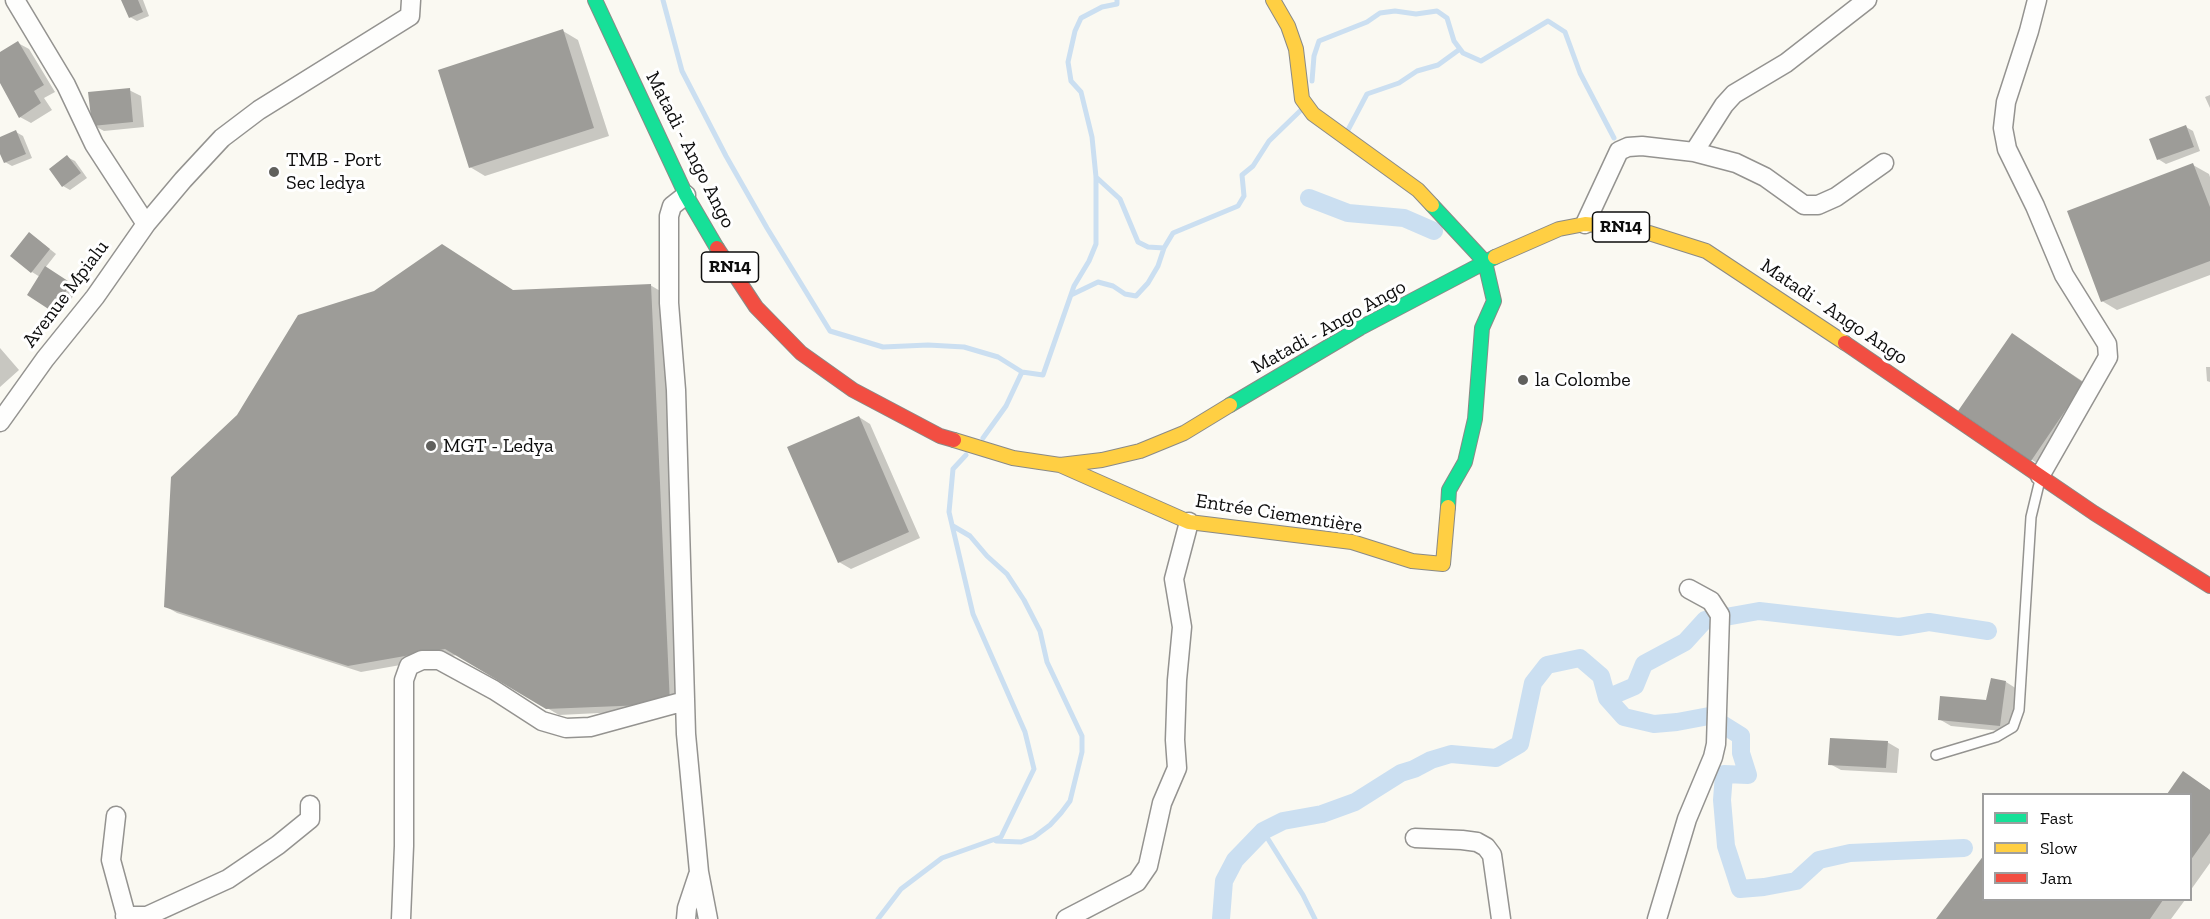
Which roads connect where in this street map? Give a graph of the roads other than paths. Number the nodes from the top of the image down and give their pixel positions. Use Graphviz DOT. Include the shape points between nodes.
graph roads {
  1 [pos="15,0"];
  2 [pos="411,0"];
  3 [pos="595,0"];
  4 [pos="1273,0"];
  5 [pos="1867,0"];
  6 [pos="2037,0"];
  7 [pos="1694,152"];
  8 [pos="1884,163"];
  9 [pos="686,195"];
  10 [pos="146,224"];
  11 [pos="1586,224"];
  12 [pos="1485,262"];
  13 [pos="0,422"];
  14 [pos="1060,465"];
  15 [pos="2040,476"];
  16 [pos="1189,522"];
  17 [pos="2210,586"];
  18 [pos="1689,590"];
  19 [pos="685,701"];
  20 [pos="1936,755"];
  21 [pos="310,805"];
  22 [pos="116,816"];
  23 [pos="1415,838"];
  24 [pos="699,872"];
  25 [pos="126,917"];
  26 [pos="401,919"];
  27 [pos="686,919"];
  28 [pos="708,919"];
  29 [pos="1066,919"];
  30 [pos="1502,919"];
  31 [pos="1657,919"];
  1 -- 10 [label="street" via="66,85 94,144"];
  2 -- 10 [label="street, Avenue Mpialu" via="410,16 259,110 222,138"];
  3 -- 9 [label="main road, Matadi - Ango Ango / RN14"];
  4 -- 12 [label="main road" via="1296,49 1302,99 1313,114 1418,190"];
  5 -- 7 [label="street" via="1785,63 1734,94"];
  6 -- 15 [label="street" via="2006,102 2003,128 2007,149 2064,275 2107,344 2108,357"];
  7 -- 8 [label="street" via="1736,163 1765,177 1804,205 1836,198"];
  7 -- 11 [label="street" via="1642,146 1619,151"];
  9 -- 14 [label="main road, Matadi - Ango Ango / RN14" via="756,307 801,353 853,390 939,436 1013,458"];
  9 -- 19 [label="street" via="672,206 668,238"];
  10 -- 13 [label="street, Avenue Mpialu"];
  11 -- 12 [label="main road, Matadi - Ango Ango / RN14" via="1559,229"];
  11 -- 15 [label="main road, Matadi - Ango Ango / RN14" via="1649,232 1706,251"];
  12 -- 14 [label="main road, Matadi - Ango Ango / RN14" via="1360,328 1184,433 1140,451"];
  12 -- 16 [label="main road, Entrée Ciementière" via="1494,301 1482,328 1475,419 1468,452 1449,490 1443,564 1412,561 1352,542"];
  14 -- 16 [label="main road, Entrée Ciementière"];
  15 -- 17 [label="main road, Matadi - Ango Ango / RN14"];
  15 -- 20 [label="lane" via="2031,517 2024,669 2013,727 1996,737"];
  16 -- 29 [label="street" via="1174,579 1182,627 1176,690 1177,768 1162,803 1148,866 1137,882"];
  18 -- 31 [label="street" via="1711,601 1720,615 1716,744 1687,819"];
  19 -- 24 [label="street"];
  19 -- 26 [label="street" via="590,727 566,728 542,722 439,660 422,660 409,666 404,680"];
  21 -- 25 [label="street" via="310,819 228,879 147,916"];
  22 -- 25 [label="street" via="111,860"];
  23 -- 30 [label="street" via="1462,840 1486,847 1492,855"];
  24 -- 27 [label="street"];
  24 -- 28 [label="street"];
}
